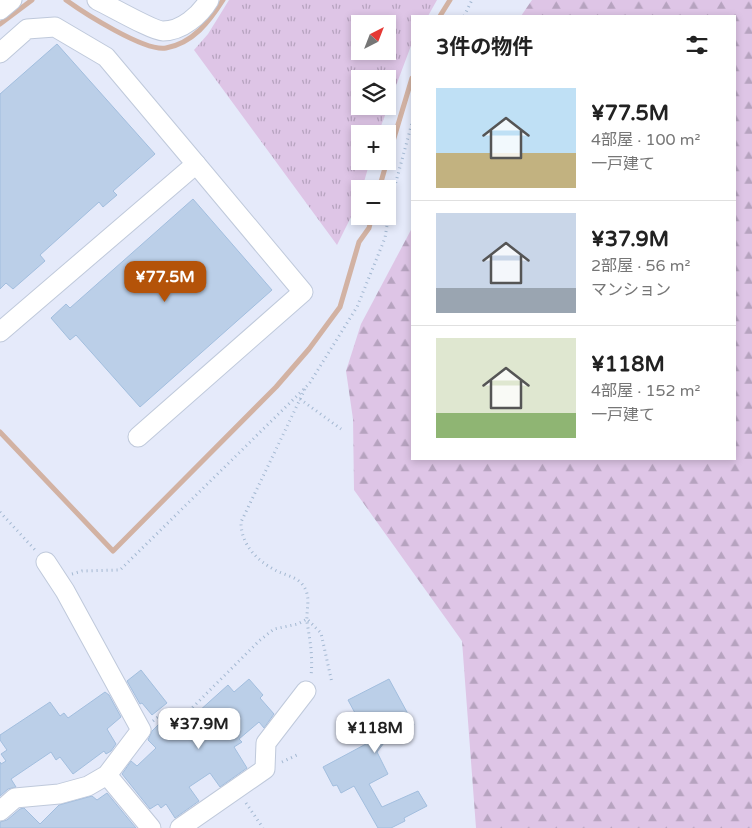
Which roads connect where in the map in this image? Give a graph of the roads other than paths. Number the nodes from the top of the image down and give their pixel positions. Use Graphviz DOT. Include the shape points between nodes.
graph roads {
  1 [pos="12,0"];
  2 [pos="97,0"];
  3 [pos="209,0"];
  4 [pos="0,10"];
  5 [pos="0,53"];
  6 [pos="196,164"];
  7 [pos="0,332"];
  8 [pos="138,437"];
  9 [pos="46,562"];
  10 [pos="306,690"];
  11 [pos="107,775"];
  12 [pos="0,811"];
  13 [pos="151,828"];
  14 [pos="180,828"];
  1 -- 4 [label="street"];
  2 -- 3 [label="street" via="162,31 181,28 204,9"];
  5 -- 6 [label="street" via="27,29 55,27 106,57"];
  6 -- 7 [label="street"];
  6 -- 8 [label="street" via="303,292"];
  9 -- 11 [label="street" via="141,730"];
  10 -- 14 [label="street" via="266,743 265,769"];
  11 -- 12 [label="street" via="88,786 59,794 15,798"];
  11 -- 13 [label="street"];
}
